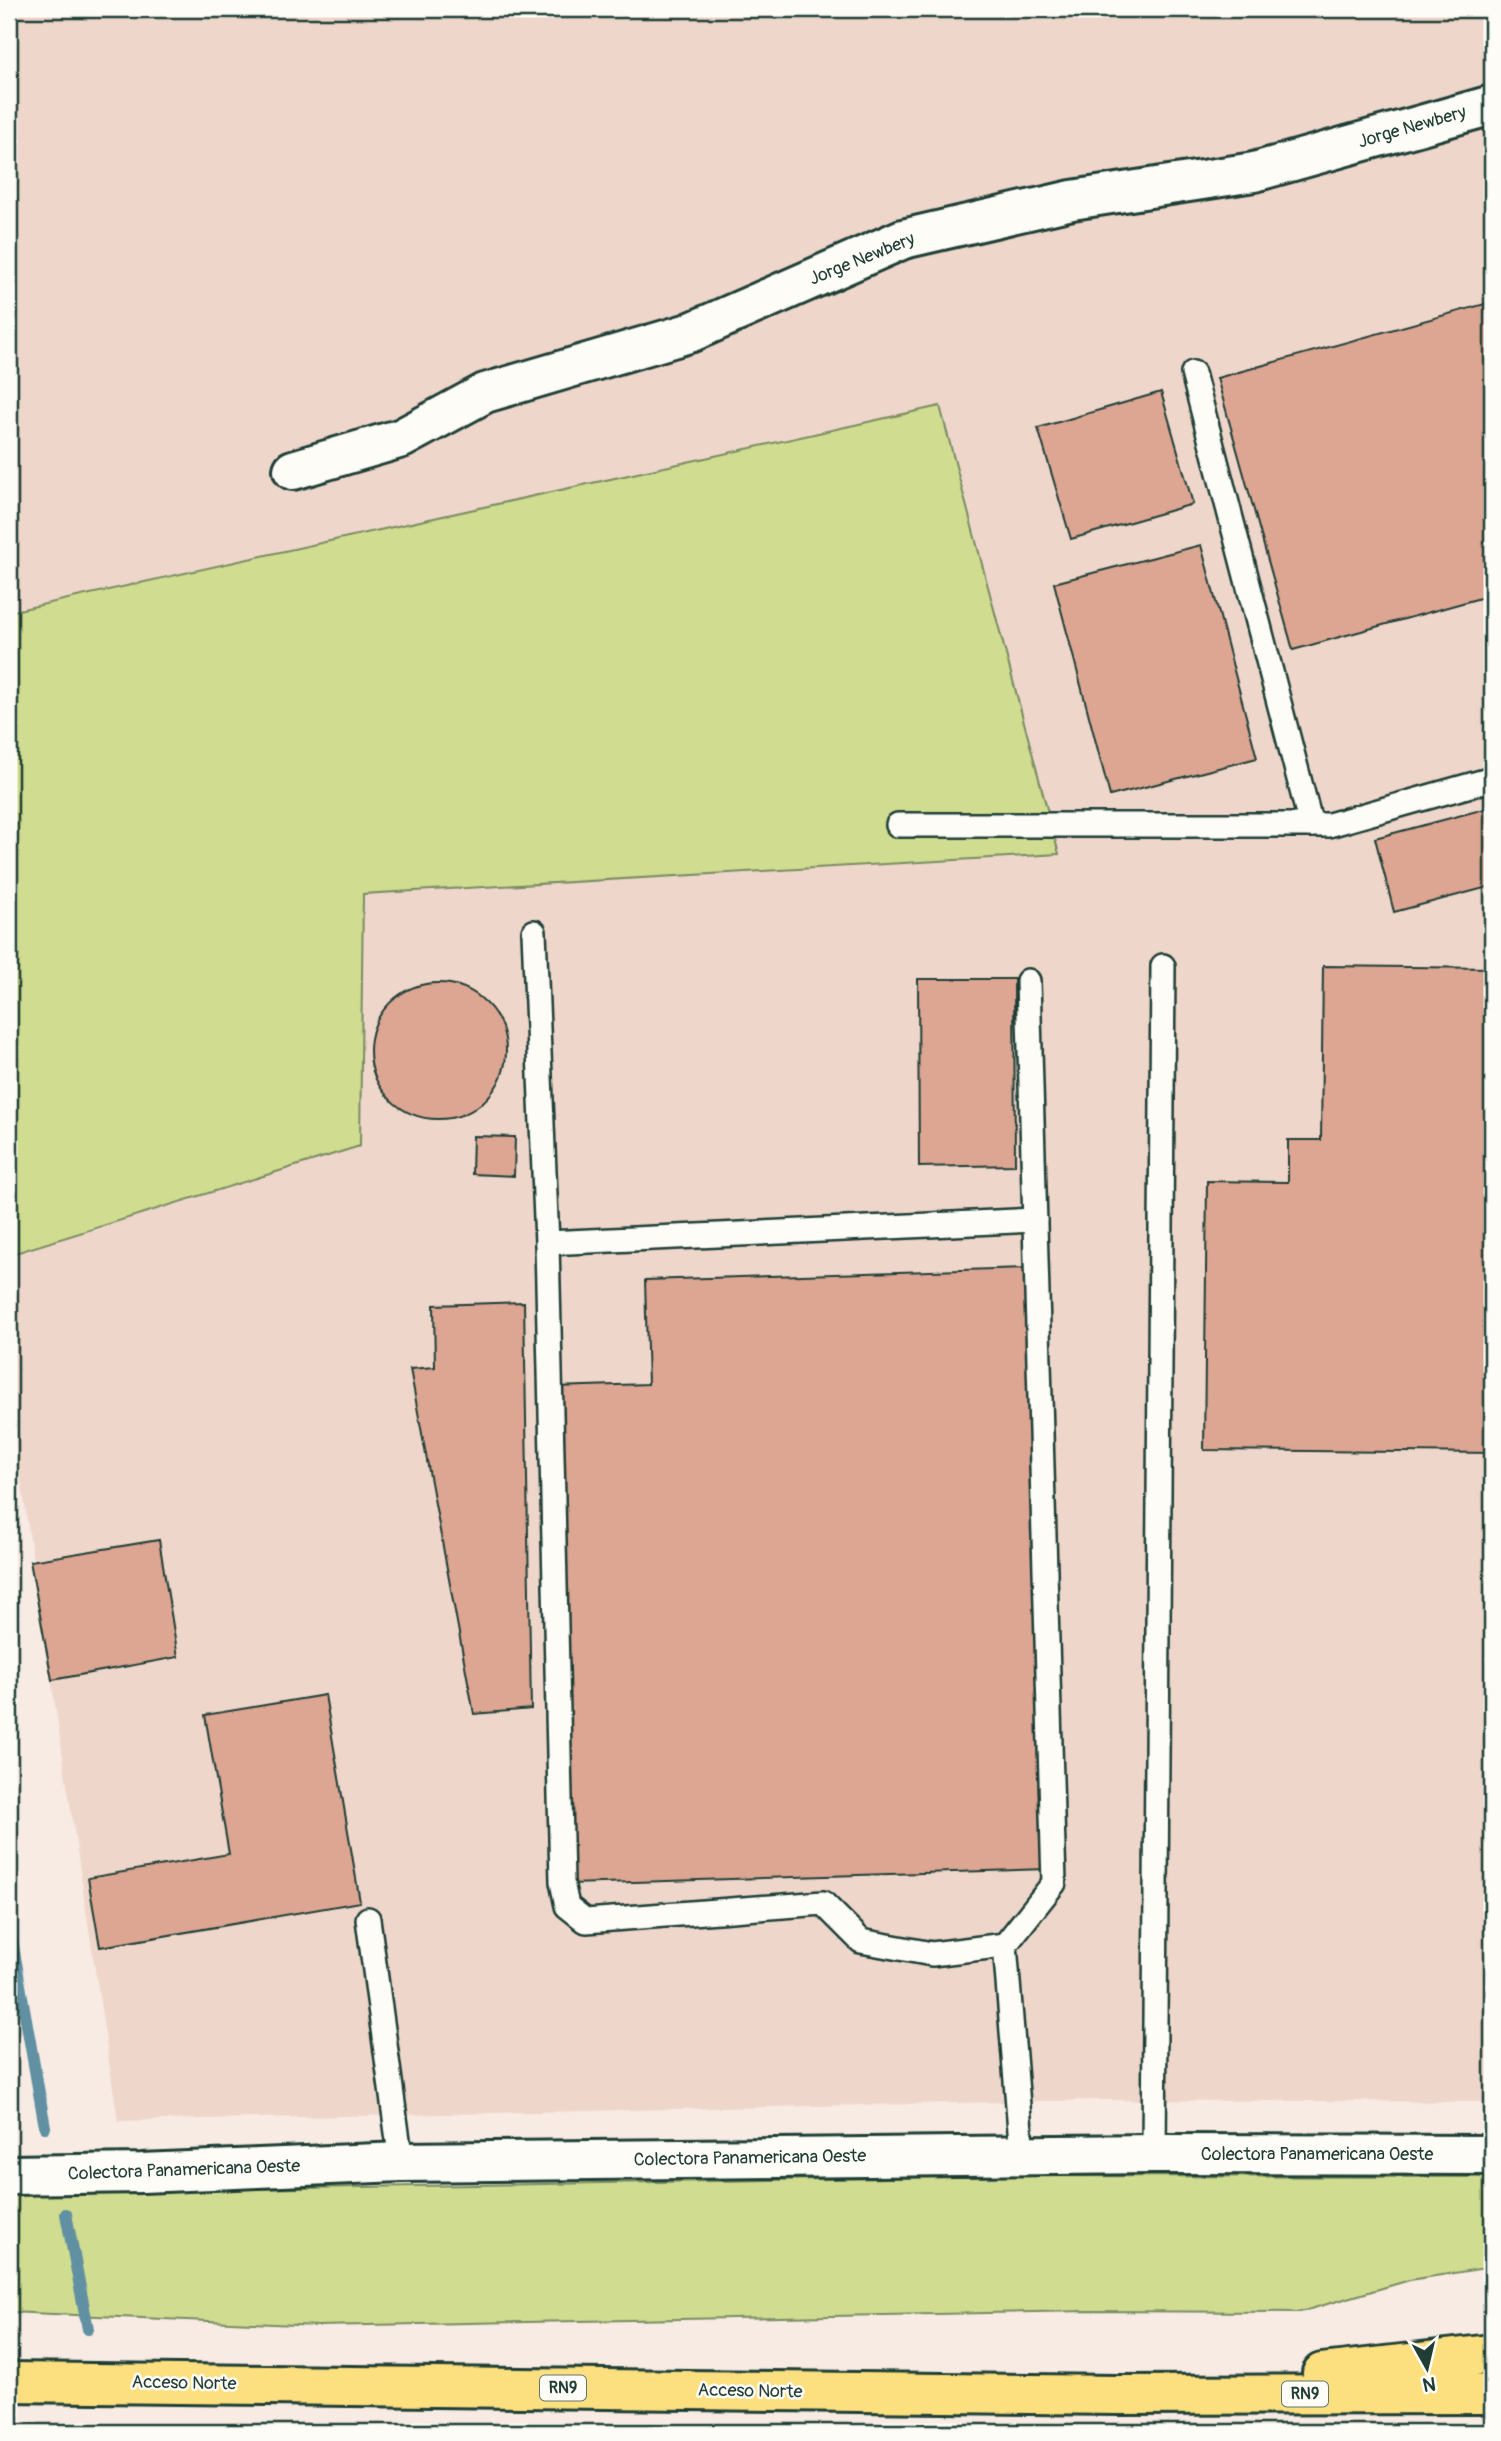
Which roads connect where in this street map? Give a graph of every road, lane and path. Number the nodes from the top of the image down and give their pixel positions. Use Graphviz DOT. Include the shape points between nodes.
graph roads {
  1 [pos="1492,105"];
  2 [pos="1193,373"];
  3 [pos="293,470"];
  4 [pos="1492,779"];
  5 [pos="898,825"];
  6 [pos="1311,825"];
  7 [pos="534,932"];
  8 [pos="1163,967"];
  9 [pos="1028,981"];
  10 [pos="1035,1220"];
  11 [pos="547,1243"];
  12 [pos="368,1919"];
  13 [pos="1005,1945"];
  14 [pos="1154,2154"];
  15 [pos="1022,2155"];
  16 [pos="1492,2155"];
  17 [pos="401,2162"];
  18 [pos="9,2175"];
  19 [pos="1492,2354"];
  20 [pos="19,2378"];
  21 [pos="1492,2394"];
  22 [pos="1118,2395"];
  1 -- 3 [label="street, Jorge Newbery" via="1254,172 1072,200 903,239 689,333 485,393 402,438"];
  2 -- 6 [label="lane"];
  4 -- 6 [label="lane" via="1329,825"];
  5 -- 6 [label="lane"];
  7 -- 11 [label="lane"];
  8 -- 14 [label="lane"];
  9 -- 10 [label="lane"];
  10 -- 11 [label="lane"];
  10 -- 13 [label="lane" via="1054,1883"];
  11 -- 13 [label="lane" via="562,1882 567,1906 586,1921 823,1903 860,1941 932,1954"];
  12 -- 17 [label="lane"];
  13 -- 15 [label="lane"];
  14 -- 15 [label="street, Colectora Panamericana Oeste"];
  14 -- 16 [label="street, Colectora Panamericana Oeste"];
  15 -- 17 [label="street, Colectora Panamericana Oeste"];
  17 -- 18 [label="street, Colectora Panamericana Oeste"];
  19 -- 22 [label="highway"];
  20 -- 22 [label="highway, Acceso Norte / RN9"];
  21 -- 22 [label="highway, Acceso Norte / RN9"];
}
